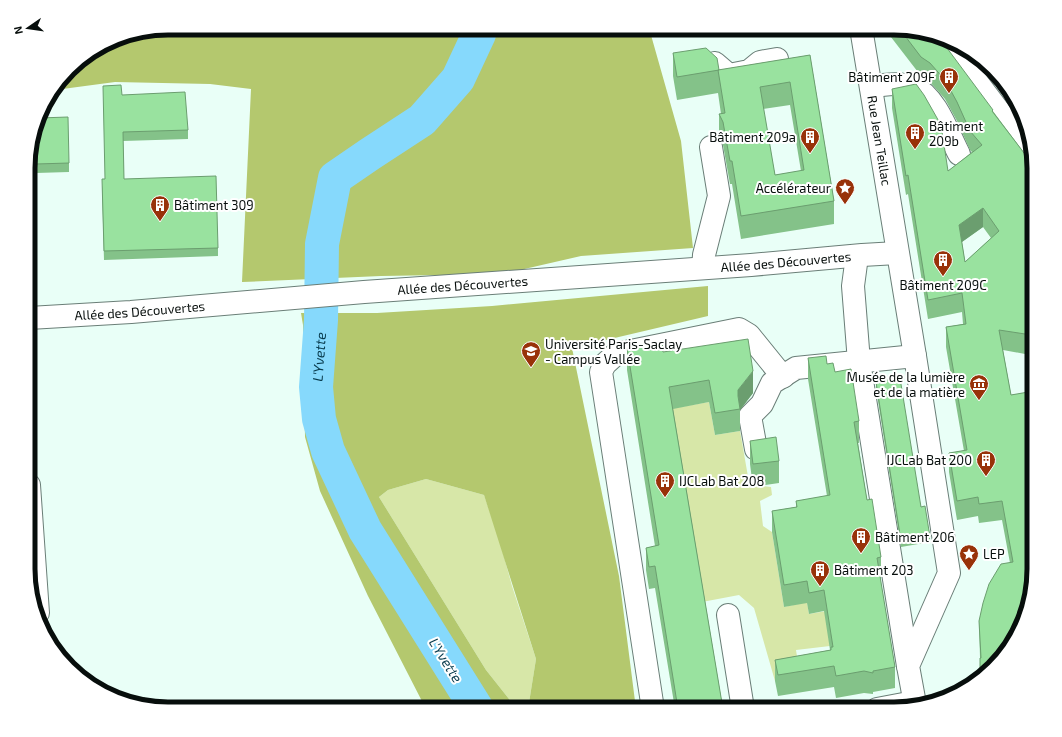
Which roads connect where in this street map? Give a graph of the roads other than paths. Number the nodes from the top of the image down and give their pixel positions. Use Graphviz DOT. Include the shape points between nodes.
graph roads {
  1 [pos="862,35"];
  2 [pos="952,49"];
  3 [pos="777,59"];
  4 [pos="715,63"];
  5 [pos="871,87"];
  6 [pos="1024,143"];
  7 [pos="711,147"];
  8 [pos="959,154"];
  9 [pos="897,253"];
  10 [pos="857,256"];
  11 [pos="703,268"];
  12 [pos="35,318"];
  13 [pos="915,356"];
  14 [pos="859,362"];
  15 [pos="783,377"];
  16 [pos="756,450"];
  17 [pos="35,571"];
  18 [pos="36,581"];
  19 [pos="728,616"];
  20 [pos="908,666"];
  21 [pos="914,700"];
  22 [pos="652,702"];
  23 [pos="742,702"];
  1 -- 5 [label="street, Rue Jean Teillac"];
  2 -- 6 [label="street"];
  3 -- 4 [label="street" via="760,62 749,71 729,75"];
  5 -- 8 [label="street" via="900,84 920,91 929,98"];
  5 -- 9 [label="street, Rue Jean Teillac"];
  7 -- 11 [label="street" via="719,196"];
  9 -- 10 [label="street, Allée des Découvertes"];
  9 -- 13 [label="street, Rue Jean Teillac"];
  10 -- 11 [label="street, Allée des Découvertes"];
  10 -- 14 [label="street" via="853,286"];
  11 -- 12 [label="street, Allée des Découvertes"];
  13 -- 14 [label="street"];
  13 -- 20 [label="street, Rue Jean Teillac" via="949,573"];
  14 -- 15 [label="street" via="796,368"];
  14 -- 20 [label="street"];
  15 -- 16 [label="street" via="772,383 762,404 750,416"];
  15 -- 22 [label="street" via="749,335 739,329 616,354 605,364 601,372"];
  17 -- 18 [label="street"];
  19 -- 23 [label="street"];
  20 -- 21 [label="street"];
}
